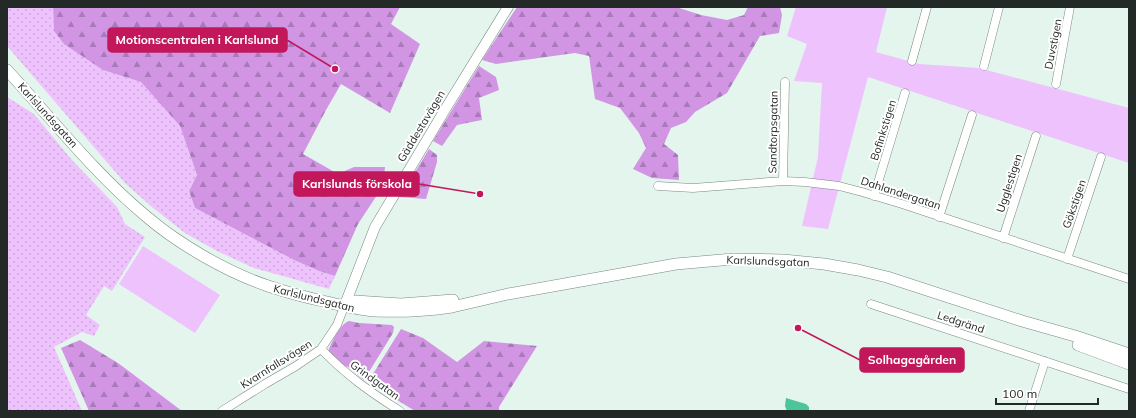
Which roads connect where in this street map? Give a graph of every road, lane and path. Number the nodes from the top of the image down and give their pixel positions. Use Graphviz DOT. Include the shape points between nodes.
graph roads {
  1 [pos="508,7"];
  2 [pos="927,7"];
  3 [pos="999,7"];
  4 [pos="1070,7"];
  5 [pos="912,61"];
  6 [pos="984,66"];
  7 [pos="7,70"];
  8 [pos="785,82"];
  9 [pos="1056,84"];
  10 [pos="905,93"];
  11 [pos="972,115"];
  12 [pos="1036,136"];
  13 [pos="1101,157"];
  14 [pos="783,181"];
  15 [pos="658,186"];
  16 [pos="874,196"];
  17 [pos="939,217"];
  18 [pos="1003,238"];
  19 [pos="1067,259"];
  20 [pos="1129,279"];
  21 [pos="345,303"];
  22 [pos="871,304"];
  23 [pos="1022,321"];
  24 [pos="321,349"];
  25 [pos="1129,354"];
  26 [pos="1045,361"];
  27 [pos="1129,364"];
  28 [pos="1129,389"];
  29 [pos="222,411"];
  30 [pos="400,411"];
  31 [pos="1029,411"];
  1 -- 21 [label="street, Gäddestavägen" via="375,227"];
  2 -- 5 [label="street"];
  3 -- 6 [label="street"];
  4 -- 9 [label="street, Duvstigen"];
  7 -- 21 [label="main road, Karlslundsgatan" via="102,175 156,225 219,264 284,287"];
  8 -- 14 [label="street, Sandtorpsgatan"];
  10 -- 16 [label="street, Bofinkstigen"];
  11 -- 17 [label="street"];
  12 -- 18 [label="street, Ugglestigen"];
  13 -- 19 [label="street, Gökstigen"];
  14 -- 15 [label="street, Dahlandergatan" via="693,188"];
  14 -- 16 [label="street, Dahlandergatan" via="839,186"];
  16 -- 17 [label="street, Dahlandergatan"];
  17 -- 18 [label="street, Dahlandergatan"];
  18 -- 19 [label="street, Dahlandergatan"];
  19 -- 20 [label="street, Dahlandergatan"];
  21 -- 23 [label="main road, Karlslundsgatan" via="401,304 508,294 682,263 733,259 783,260 824,264 887,277"];
  21 -- 24 [label="street, Kvarnfallsvägen" via="337,325"];
  22 -- 26 [label="street, Ledgränd"];
  23 -- 25 [label="main road, Karlslundsgatan"];
  23 -- 27 [label="main road, Karlslundsgatan"];
  24 -- 29 [label="street, Kvarnfallsvägen"];
  24 -- 30 [label="street, Grindgatan" via="351,378"];
  26 -- 28 [label="street, Ledgränd"];
  26 -- 31 [label="street"];
}
